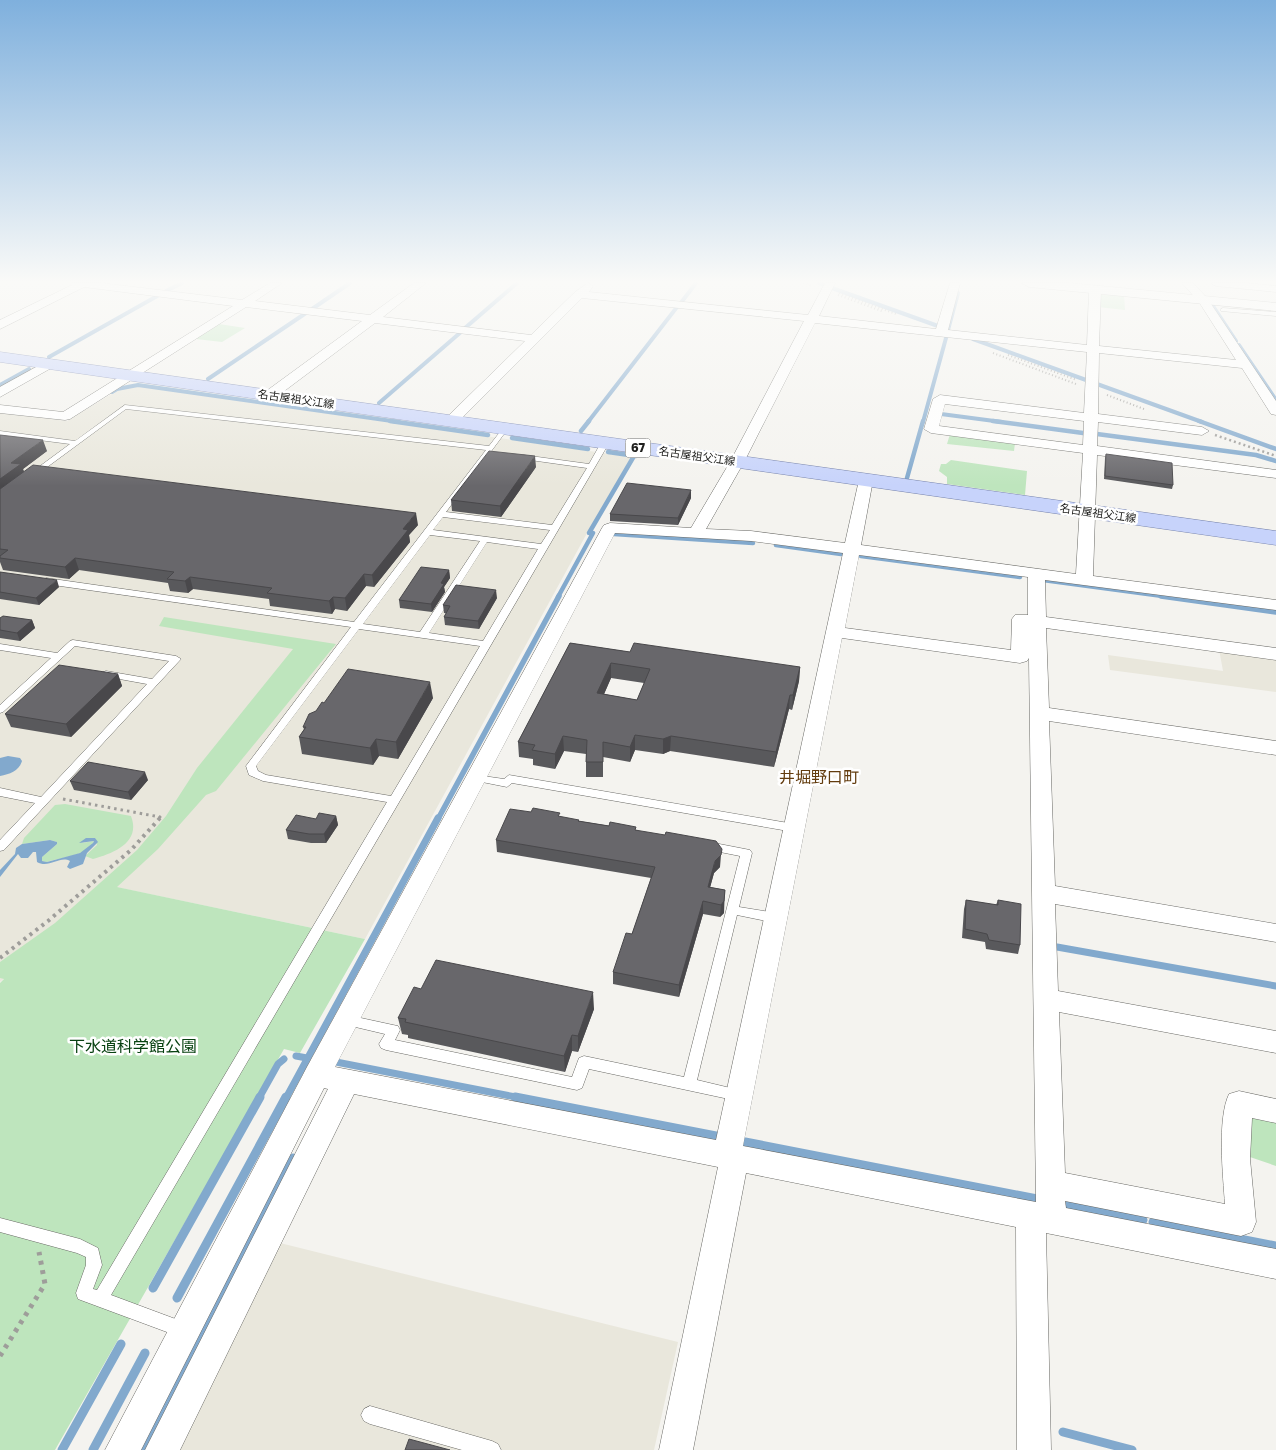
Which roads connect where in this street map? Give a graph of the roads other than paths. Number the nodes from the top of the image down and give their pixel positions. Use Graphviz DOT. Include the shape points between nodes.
graph roads {
  1 [pos="167,351"];
  2 [pos="330,351"];
  3 [pos="522,351"];
  4 [pos="795,351"];
  5 [pos="1093,351"];
  6 [pos="1109,351"];
  7 [pos="1236,351"];
  8 [pos="0,357"];
  9 [pos="49,364"];
  10 [pos="1245,365"];
  11 [pos="128,375"];
  12 [pos="0,392"];
  13 [pos="270,395"];
  14 [pos="0,409"];
  15 [pos="1276,411"];
  16 [pos="1091,418"];
  17 [pos="451,421"];
  18 [pos="505,429"];
  19 [pos="1202,431"];
  20 [pos="0,433"];
  21 [pos="76,443"];
  22 [pos="605,443"];
  23 [pos="1090,450"];
  24 [pos="492,452"];
  25 [pos="515,456"];
  26 [pos="737,462"];
  27 [pos="591,466"];
  28 [pos="1276,474"];
  29 [pos="30,477"];
  30 [pos="866,480"];
  31 [pos="1088,511"];
  32 [pos="441,514"];
  33 [pos="554,528"];
  34 [pos="428,532"];
  35 [pos="696,533"];
  36 [pos="1276,538"];
  37 [pos="485,539"];
  38 [pos="543,547"];
  39 [pos="852,550"];
  40 [pos="1036,574"];
  41 [pos="39,580"];
  42 [pos="1084,580"];
  43 [pos="1276,605"];
  44 [pos="1037,621"];
  45 [pos="357,626"];
  46 [pos="835,632"];
  47 [pos="423,635"];
  48 [pos="486,644"];
  49 [pos="0,647"];
  50 [pos="1276,654"];
  51 [pos="55,663"];
  52 [pos="97,673"];
  53 [pos="154,682"];
  54 [pos="0,710"];
  55 [pos="1039,713"];
  56 [pos="1276,748"];
  57 [pos="476,778"];
  58 [pos="0,792"];
  59 [pos="46,798"];
  60 [pos="394,800"];
  61 [pos="794,828"];
  62 [pos="698,844"];
  63 [pos="0,847"];
  64 [pos="1043,894"];
  65 [pos="732,910"];
  66 [pos="776,918"];
  67 [pos="1276,934"];
  68 [pos="1046,999"];
  69 [pos="346,1020"];
  70 [pos="1276,1042"];
  71 [pos="318,1074"];
  72 [pos="347,1080"];
  73 [pos="689,1084"];
  74 [pos="739,1095"];
  75 [pos="1276,1111"];
  76 [pos="731,1156"];
  77 [pos="1050,1184"];
  78 [pos="1041,1218"];
  79 [pos="0,1225"];
  80 [pos="1276,1264"];
  81 [pos="100,1300"];
  82 [pos="184,1330"];
  83 [pos="370,1415"];
  84 [pos="122,1450"];
  85 [pos="162,1450"];
  86 [pos="492,1450"];
  87 [pos="676,1450"];
  88 [pos="1034,1450"];
  1 -- 11 [label="street"];
  2 -- 13 [label="street"];
  3 -- 17 [label="street"];
  4 -- 26 [label="street"];
  5 -- 16 [label="street"];
  6 -- 10 [label="street"];
  7 -- 10 [label="street"];
  8 -- 9 [label="main road, 名古屋祖父江線 / 67"];
  9 -- 11 [label="main road, 名古屋祖父江線 / 67"];
  9 -- 12 [label="street"];
  10 -- 15 [label="street"];
  11 -- 13 [label="main road, 名古屋祖父江線 / 67"];
  11 -- 14 [label="street" via="65,416"];
  13 -- 17 [label="main road, 名古屋祖父江線 / 67"];
  16 -- 19 [label="street"];
  16 -- 23 [label="street"];
  16 -- 23 [label="street" via="940,399 931,429"];
  17 -- 18 [label="main road, 名古屋祖父江線 / 67"];
  18 -- 22 [label="main road, 名古屋祖父江線 / 67"];
  18 -- 24 [label="lane"];
  20 -- 21 [label="lane"];
  21 -- 24 [label="lane" via="125,407"];
  21 -- 29 [label="lane"];
  22 -- 26 [label="main road, 名古屋祖父江線 / 67"];
  22 -- 27 [label="lane"];
  23 -- 28 [label="street"];
  23 -- 31 [label="street"];
  24 -- 32 [label="lane"];
  25 -- 27 [label="lane"];
  26 -- 30 [label="main road, 名古屋祖父江線 / 67"];
  26 -- 35 [label="street"];
  27 -- 33 [label="lane"];
  30 -- 31 [label="main road, 名古屋祖父江線 / 67"];
  30 -- 39 [label="street"];
  31 -- 36 [label="main road, 名古屋祖父江線 / 67"];
  31 -- 42 [label="street"];
  32 -- 33 [label="lane"];
  32 -- 34 [label="lane"];
  33 -- 38 [label="lane"];
  34 -- 37 [label="lane"];
  34 -- 45 [label="lane"];
  35 -- 39 [label="street" via="751,536"];
  35 -- 57 [label="street" via="610,528"];
  37 -- 38 [label="lane"];
  37 -- 47 [label="lane"];
  38 -- 48 [label="lane"];
  39 -- 40 [label="street"];
  39 -- 46 [label="street"];
  40 -- 42 [label="street"];
  40 -- 44 [label="street"];
  41 -- 45 [label="lane"];
  42 -- 43 [label="street"];
  44 -- 46 [label="street" via="1021,619 1020,657"];
  44 -- 50 [label="street"];
  44 -- 55 [label="street"];
  45 -- 47 [label="lane"];
  45 -- 60 [label="lane" via="251,766 253,773 263,778"];
  46 -- 61 [label="street"];
  47 -- 48 [label="lane"];
  48 -- 60 [label="lane"];
  49 -- 51 [label="lane"];
  51 -- 53 [label="lane" via="73,642 176,659"];
  51 -- 54 [label="lane"];
  52 -- 53 [label="lane"];
  53 -- 59 [label="lane"];
  55 -- 56 [label="street"];
  55 -- 64 [label="street"];
  57 -- 61 [label="lane" via="507,783 509,779"];
  57 -- 69 [label="street"];
  58 -- 59 [label="lane"];
  59 -- 63 [label="lane"];
  60 -- 81 [label="lane"];
  61 -- 66 [label="street"];
  62 -- 65 [label="lane" via="746,853"];
  64 -- 67 [label="street"];
  64 -- 68 [label="street"];
  65 -- 66 [label="lane"];
  65 -- 73 [label="lane"];
  66 -- 74 [label="street"];
  68 -- 70 [label="street"];
  68 -- 77 [label="street"];
  69 -- 71 [label="street"];
  69 -- 73 [label="lane" via="393,1030 386,1044 577,1084 584,1062"];
  71 -- 72 [label="street"];
  71 -- 82 [label="street"];
  72 -- 76 [label="street"];
  72 -- 85 [label="street"];
  73 -- 74 [label="lane"];
  74 -- 76 [label="street"];
  75 -- 77 [label="street" via="1239,1103 1236,1160 1241,1222"];
  76 -- 78 [label="street"];
  76 -- 87 [label="street"];
  77 -- 78 [label="street"];
  78 -- 80 [label="street"];
  78 -- 88 [label="street"];
  79 -- 81 [label="lane" via="80,1246 93,1253 94,1265 84,1293"];
  81 -- 82 [label="lane"];
  82 -- 84 [label="street"];
  83 -- 86 [label="lane"];
}
